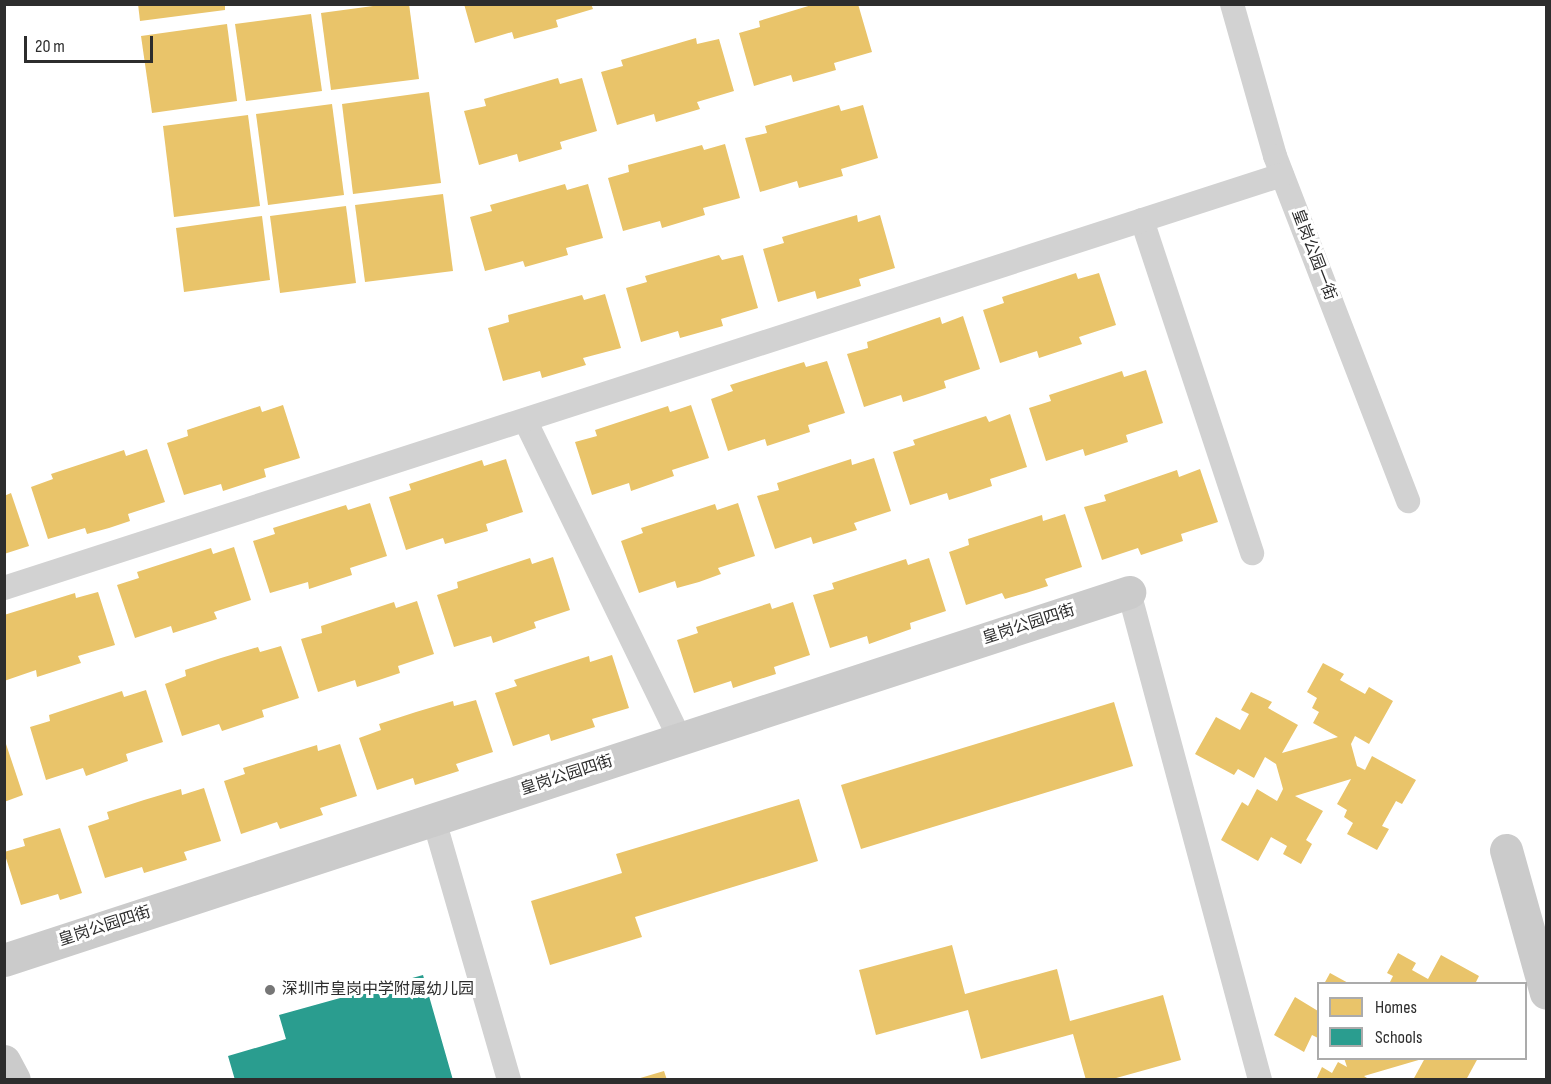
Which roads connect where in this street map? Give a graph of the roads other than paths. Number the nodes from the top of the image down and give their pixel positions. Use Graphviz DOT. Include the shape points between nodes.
graph roads {
  1 [pos="1232,4"];
  2 [pos="1282,175"];
  3 [pos="1142,220"];
  4 [pos="525,420"];
  5 [pos="1408,501"];
  6 [pos="1252,553"];
  7 [pos="4,588"];
  8 [pos="1129,592"];
  9 [pos="680,739"];
  10 [pos="434,820"];
  11 [pos="1506,850"];
  12 [pos="4,960"];
  13 [pos="1546,993"];
  14 [pos="4,1062"];
  15 [pos="14,1080"];
  16 [pos="509,1080"];
  17 [pos="1260,1080"];
  1 -- 2 [label="lane, 皇岗公园一街"];
  2 -- 3 [label="lane"];
  2 -- 5 [label="lane, 皇岗公园一街"];
  3 -- 4 [label="lane"];
  3 -- 6 [label="lane"];
  4 -- 7 [label="lane"];
  4 -- 9 [label="lane"];
  8 -- 9 [label="street, 皇岗公园四街"];
  8 -- 17 [label="lane"];
  9 -- 10 [label="street, 皇岗公园四街"];
  10 -- 12 [label="street, 皇岗公园四街"];
  10 -- 16 [label="lane"];
  11 -- 13 [label="street"];
  14 -- 15 [label="street"];
}
